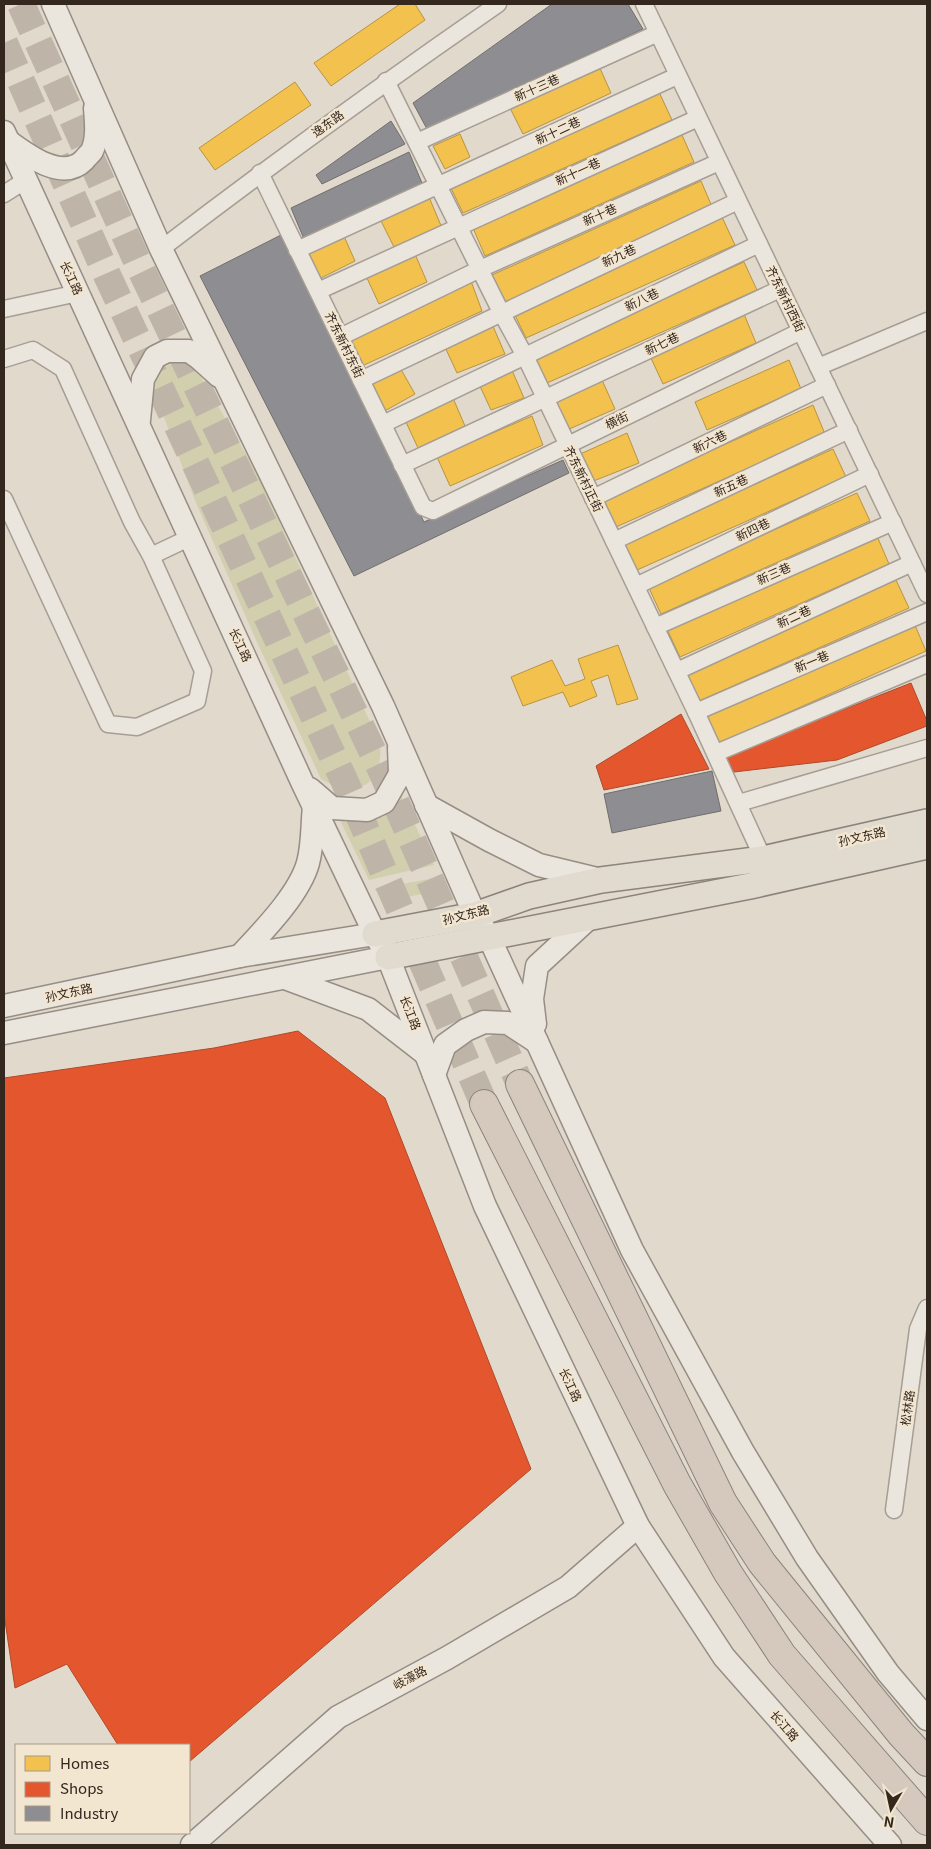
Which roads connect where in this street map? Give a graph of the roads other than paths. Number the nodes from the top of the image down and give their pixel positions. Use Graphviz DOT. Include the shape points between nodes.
graph roads {
  1 [pos="53,4"];
  2 [pos="498,4"];
  3 [pos="644,4"];
  4 [pos="658,33"];
  5 [pos="678,76"];
  6 [pos="386,81"];
  7 [pos="94,98"];
  8 [pos="698,118"];
  9 [pos="6,136"];
  10 [pos="417,142"];
  11 [pos="719,162"];
  12 [pos="260,173"];
  13 [pos="26,180"];
  14 [pos="438,186"];
  15 [pos="4,194"];
  16 [pos="738,201"];
  17 [pos="459,227"];
  18 [pos="759,244"];
  19 [pos="161,249"];
  20 [pos="297,250"];
  21 [pos="480,268"];
  22 [pos="780,289"];
  23 [pos="78,292"];
  24 [pos="318,292"];
  25 [pos="4,309"];
  26 [pos="501,312"];
  27 [pos="927,321"];
  28 [pos="800,330"];
  29 [pos="340,337"];
  30 [pos="525,356"];
  31 [pos="4,359"];
  32 [pos="818,367"];
  33 [pos="361,380"];
  34 [pos="227,384"];
  35 [pos="827,385"];
  36 [pos="544,398"];
  37 [pos="138,422"];
  38 [pos="383,424"];
  39 [pos="849,430"];
  40 [pos="567,445"];
  41 [pos="402,465"];
  42 [pos="870,474"];
  43 [pos="593,498"];
  44 [pos="4,499"];
  45 [pos="434,511"];
  46 [pos="893,522"];
  47 [pos="191,538"];
  48 [pos="614,542"];
  49 [pos="151,556"];
  50 [pos="912,563"];
  51 [pos="636,586"];
  52 [pos="927,594"];
  53 [pos="927,612"];
  54 [pos="656,627"];
  55 [pos="927,664"];
  56 [pos="677,671"];
  57 [pos="696,712"];
  58 [pos="399,743"];
  59 [pos="927,748"];
  60 [pos="716,753"];
  61 [pos="303,784"];
  62 [pos="738,802"];
  63 [pos="314,805"];
  64 [pos="426,805"];
  65 [pos="927,822"];
  66 [pos="927,846"];
  67 [pos="768,870"];
  68 [pos="601,880"];
  69 [pos="475,915"];
  70 [pos="589,918"];
  71 [pos="375,934"];
  72 [pos="489,937"];
  73 [pos="240,956"];
  74 [pos="388,957"];
  75 [pos="284,978"];
  76 [pos="4,1006"];
  77 [pos="4,1033"];
  78 [pos="537,1042"];
  79 [pos="426,1054"];
  80 [pos="434,1075"];
  81 [pos="520,1084"];
  82 [pos="484,1104"];
  83 [pos="927,1308"];
  84 [pos="894,1510"];
  85 [pos="638,1526"];
  86 [pos="927,1720"];
  87 [pos="927,1762"];
  88 [pos="927,1821"];
  89 [pos="192,1845"];
  90 [pos="890,1845"];
  1 -- 7 [label="main road"];
  2 -- 6 [label="street, 逸东路"];
  3 -- 4 [label="street, 齐东新村西街"];
  4 -- 5 [label="street, 齐东新村西街"];
  4 -- 10 [label="street, 新十三巷"];
  5 -- 8 [label="street, 齐东新村西街"];
  5 -- 14 [label="street, 新十二巷"];
  6 -- 10 [label="street, 齐东新村正街"];
  6 -- 12 [label="street, 逸东路"];
  7 -- 9 [label="main road" via="96,131 92,152 79,165 68,168 47,165 27,155"];
  7 -- 19 [label="main road"];
  8 -- 11 [label="street, 齐东新村西街"];
  8 -- 17 [label="street, 新十一巷"];
  9 -- 13 [label="main road, 长江路"];
  10 -- 14 [label="street, 齐东新村正街"];
  11 -- 16 [label="street, 齐东新村西街"];
  11 -- 21 [label="street, 新十巷"];
  12 -- 19 [label="street, 逸东路"];
  12 -- 20 [label="street, 齐东新村东街"];
  13 -- 15 [label="street"];
  13 -- 23 [label="main road, 长江路"];
  14 -- 17 [label="street, 齐东新村正街"];
  14 -- 20 [label="street, 新十二巷"];
  16 -- 18 [label="street, 齐东新村西街"];
  16 -- 26 [label="street, 新九巷"];
  17 -- 21 [label="street, 齐东新村正街"];
  17 -- 24 [label="street, 新十一巷"];
  18 -- 22 [label="street, 齐东新村西街"];
  18 -- 30 [label="street, 新八巷"];
  19 -- 34 [label="main road"];
  20 -- 24 [label="street, 齐东新村东街"];
  21 -- 26 [label="street, 齐东新村正街"];
  21 -- 29 [label="street, 新十巷"];
  22 -- 28 [label="street, 齐东新村西街"];
  22 -- 36 [label="street, 新七巷"];
  23 -- 25 [label="street"];
  23 -- 37 [label="main road, 长江路"];
  24 -- 29 [label="street, 齐东新村东街"];
  26 -- 30 [label="street, 齐东新村正街"];
  26 -- 33 [label="street, 新九巷"];
  27 -- 32 [label="street"];
  28 -- 32 [label="street, 齐东新村西街"];
  28 -- 40 [label="street, 横街"];
  29 -- 33 [label="street, 齐东新村东街"];
  30 -- 36 [label="street, 齐东新村正街"];
  30 -- 38 [label="street, 新八巷"];
  31 -- 49 [label="street" via="33,350 63,369 132,522"];
  32 -- 35 [label="street, 齐东新村西街"];
  33 -- 38 [label="street, 齐东新村东街"];
  34 -- 37 [label="main road" via="189,351 167,351 155,357 143,379"];
  34 -- 58 [label="main road"];
  35 -- 39 [label="street, 齐东新村西街"];
  35 -- 43 [label="street, 新六巷"];
  36 -- 40 [label="street, 齐东新村正街"];
  36 -- 41 [label="street, 新七巷"];
  37 -- 47 [label="main road, 长江路"];
  38 -- 41 [label="street, 齐东新村东街"];
  39 -- 42 [label="street, 齐东新村西街"];
  39 -- 48 [label="street, 新五巷"];
  40 -- 43 [label="street, 齐东新村正街"];
  40 -- 45 [label="street, 横街"];
  41 -- 45 [label="street, 齐东新村东街" via="423,507"];
  42 -- 46 [label="street, 齐东新村西街"];
  42 -- 51 [label="street, 新四巷"];
  43 -- 48 [label="street, 齐东新村正街"];
  44 -- 49 [label="street" via="108,724 137,728 197,702 203,671"];
  46 -- 50 [label="street, 齐东新村西街"];
  46 -- 54 [label="street, 新三巷"];
  47 -- 49 [label="street"];
  47 -- 61 [label="main road, 长江路"];
  48 -- 51 [label="street, 齐东新村正街"];
  50 -- 52 [label="street, 齐东新村西街"];
  50 -- 56 [label="street, 新二巷"];
  51 -- 54 [label="street, 齐东新村正街"];
  53 -- 57 [label="street, 新一巷"];
  54 -- 56 [label="street, 齐东新村正街"];
  55 -- 60 [label="street"];
  56 -- 57 [label="street, 齐东新村正街"];
  57 -- 60 [label="street, 齐东新村正街"];
  58 -- 61 [label="main road" via="400,774 384,802 367,810 332,808"];
  58 -- 64 [label="main road"];
  59 -- 62 [label="street"];
  60 -- 62 [label="street, 齐东新村正街"];
  61 -- 63 [label="main road, 长江路"];
  62 -- 67 [label="street, 齐东新村正街"];
  63 -- 71 [label="main road, 长江路"];
  63 -- 73 [label="main road" via="311,847 302,880 265,930"];
  64 -- 68 [label="main road" via="539,866"];
  64 -- 69 [label="main road"];
  65 -- 67 [label="main road, 孙文东路"];
  66 -- 67 [label="main road, 孙文东路"];
  67 -- 68 [label="main road, 孙文东路"];
  67 -- 70 [label="main road, 孙文东路"];
  68 -- 69 [label="main road, 孙文东路" via="529,896"];
  69 -- 71 [label="main road, 孙文东路"];
  69 -- 72 [label="main road"];
  70 -- 72 [label="main road, 孙文东路"];
  70 -- 78 [label="main road" via="536,966 532,999"];
  71 -- 73 [label="main road, 孙文东路"];
  71 -- 74 [label="main road, 长江路"];
  72 -- 74 [label="main road, 孙文东路"];
  72 -- 78 [label="main road"];
  73 -- 76 [label="main road, 孙文东路"];
  74 -- 75 [label="main road, 孙文东路"];
  74 -- 79 [label="main road, 长江路"];
  75 -- 77 [label="main road, 孙文东路"];
  75 -- 79 [label="main road" via="368,1009"];
  78 -- 80 [label="main road" via="508,1023 484,1022 446,1045"];
  78 -- 86 [label="main road" via="632,1250 743,1452 807,1558 888,1673"];
  79 -- 80 [label="main road, 长江路"];
  80 -- 85 [label="main road, 长江路" via="485,1206"];
  81 -- 87 [label="highway" via="723,1503 762,1563"];
  82 -- 88 [label="highway" via="677,1484 728,1573 782,1655"];
  83 -- 84 [label="street, 松林路" via="918,1330"];
  85 -- 89 [label="main road, 岐濠路" via="568,1588 338,1717"];
  85 -- 90 [label="main road, 长江路" via="724,1657"];
}
